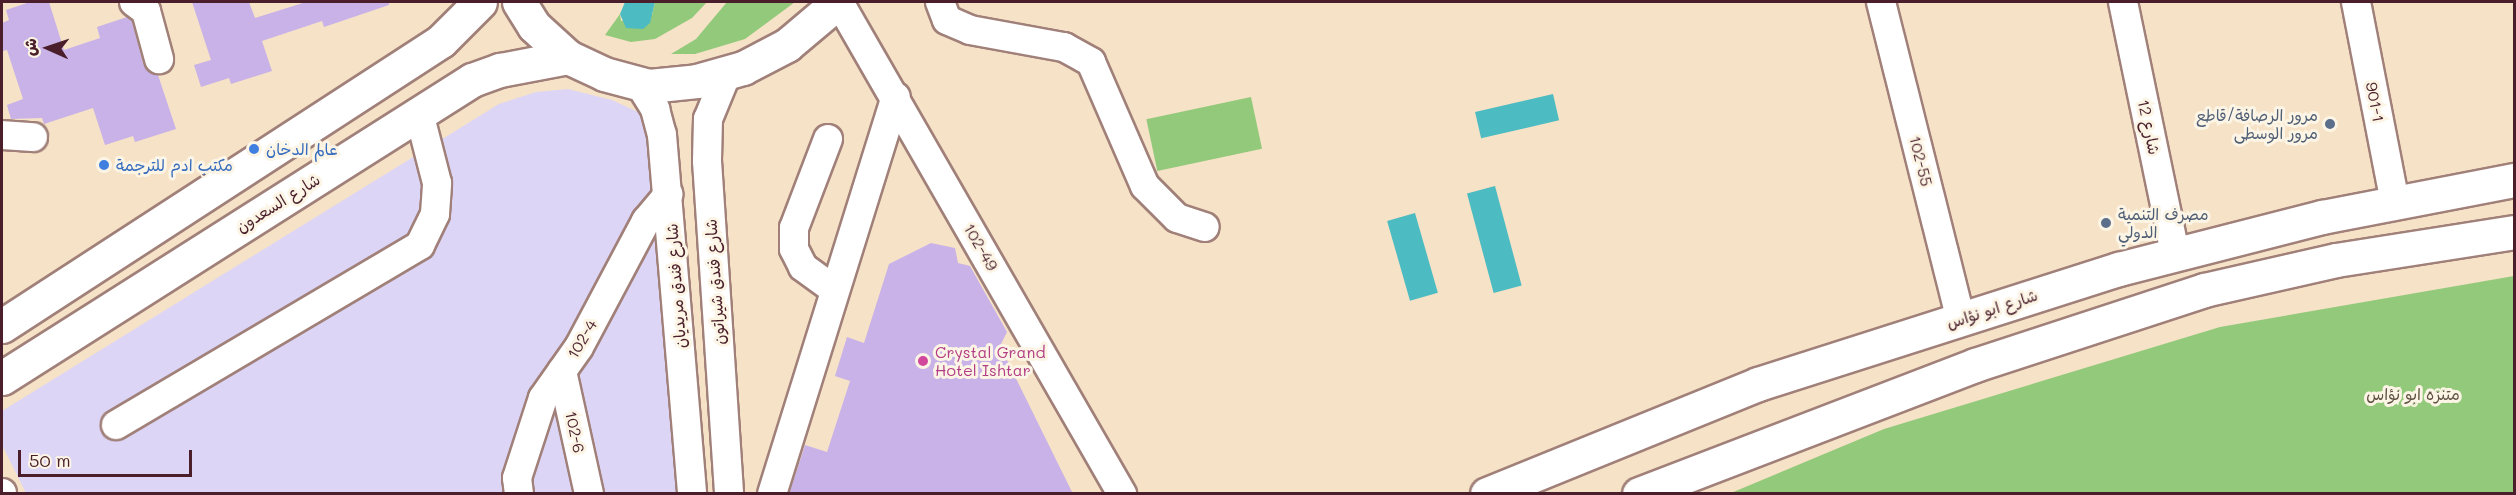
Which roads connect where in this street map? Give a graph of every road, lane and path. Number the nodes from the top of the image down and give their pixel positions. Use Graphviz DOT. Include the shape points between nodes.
graph roads {
  1 [pos="134,2"];
  2 [pos="480,2"];
  3 [pos="519,2"];
  4 [pos="839,2"];
  5 [pos="940,2"];
  6 [pos="1881,2"];
  7 [pos="2123,2"];
  8 [pos="2356,2"];
  9 [pos="568,57"];
  10 [pos="159,59"];
  11 [pos="727,74"];
  12 [pos="639,83"];
  13 [pos="896,97"];
  14 [pos="419,113"];
  15 [pos="2,135"];
  16 [pos="33,136"];
  17 [pos="828,139"];
  18 [pos="2514,180"];
  19 [pos="669,194"];
  20 [pos="2394,203"];
  21 [pos="1206,227"];
  22 [pos="2514,232"];
  23 [pos="2175,252"];
  24 [pos="715,280"];
  25 [pos="676,285"];
  26 [pos="833,289"];
  27 [pos="1961,320"];
  28 [pos="2,326"];
  29 [pos="562,371"];
  30 [pos="2,378"];
  31 [pos="116,425"];
  32 [pos="519,494"];
  33 [pos="589,494"];
  34 [pos="692,494"];
  35 [pos="729,494"];
  36 [pos="772,494"];
  37 [pos="1122,494"];
  38 [pos="1487,494"];
  39 [pos="1640,494"];
  1 -- 10 [label="street" via="146,11"];
  2 -- 28 [label="main road" via="441,41"];
  3 -- 9 [label="main road" via="534,26"];
  4 -- 11 [label="main road" via="787,45"];
  4 -- 13 [label="street, 102-49"];
  5 -- 21 [label="street" via="947,20 970,30 1064,47 1091,62 1145,186 1178,218"];
  6 -- 27 [label="street, 102-55"];
  7 -- 23 [label="street, شارع 12"];
  8 -- 20 [label="street, 901-1"];
  9 -- 12 [label="main road" via="604,74"];
  9 -- 14 [label="main road, شارع السعدون" via="500,70 472,80"];
  11 -- 12 [label="main road" via="673,85"];
  11 -- 24 [label="street, شارع فندق شيراتون" via="708,119"];
  12 -- 19 [label="street, شارع فندق مريديان" via="655,109"];
  13 -- 26 [label="street"];
  13 -- 37 [label="street, 102-49"];
  14 -- 30 [label="main road, شارع السعدون"];
  14 -- 31 [label="street" via="437,183 435,214 420,245"];
  15 -- 16 [label="street"];
  17 -- 26 [label="street" via="794,228 794,249 803,267"];
  18 -- 20 [label="main road, شارع ابو نؤاس"];
  19 -- 25 [label="street, شارع فندق مريديان"];
  19 -- 29 [label="street, 102-4" via="646,220 579,347"];
  20 -- 23 [label="main road, شارع ابو نؤاس"];
  22 -- 39 [label="main road" via="2336,260 2193,293 1975,365"];
  23 -- 27 [label="main road, شارع ابو نؤاس"];
  24 -- 25 [label="street"];
  24 -- 35 [label="street, شارع فندق شيراتون"];
  25 -- 34 [label="street, شارع فندق مريديان"];
  26 -- 36 [label="street"];
  27 -- 38 [label="main road, شارع ابو نؤاس" via="1758,384"];
  29 -- 32 [label="street, 102-4" via="543,398 529,436 517,478"];
  29 -- 33 [label="street, 102-6"];
}
